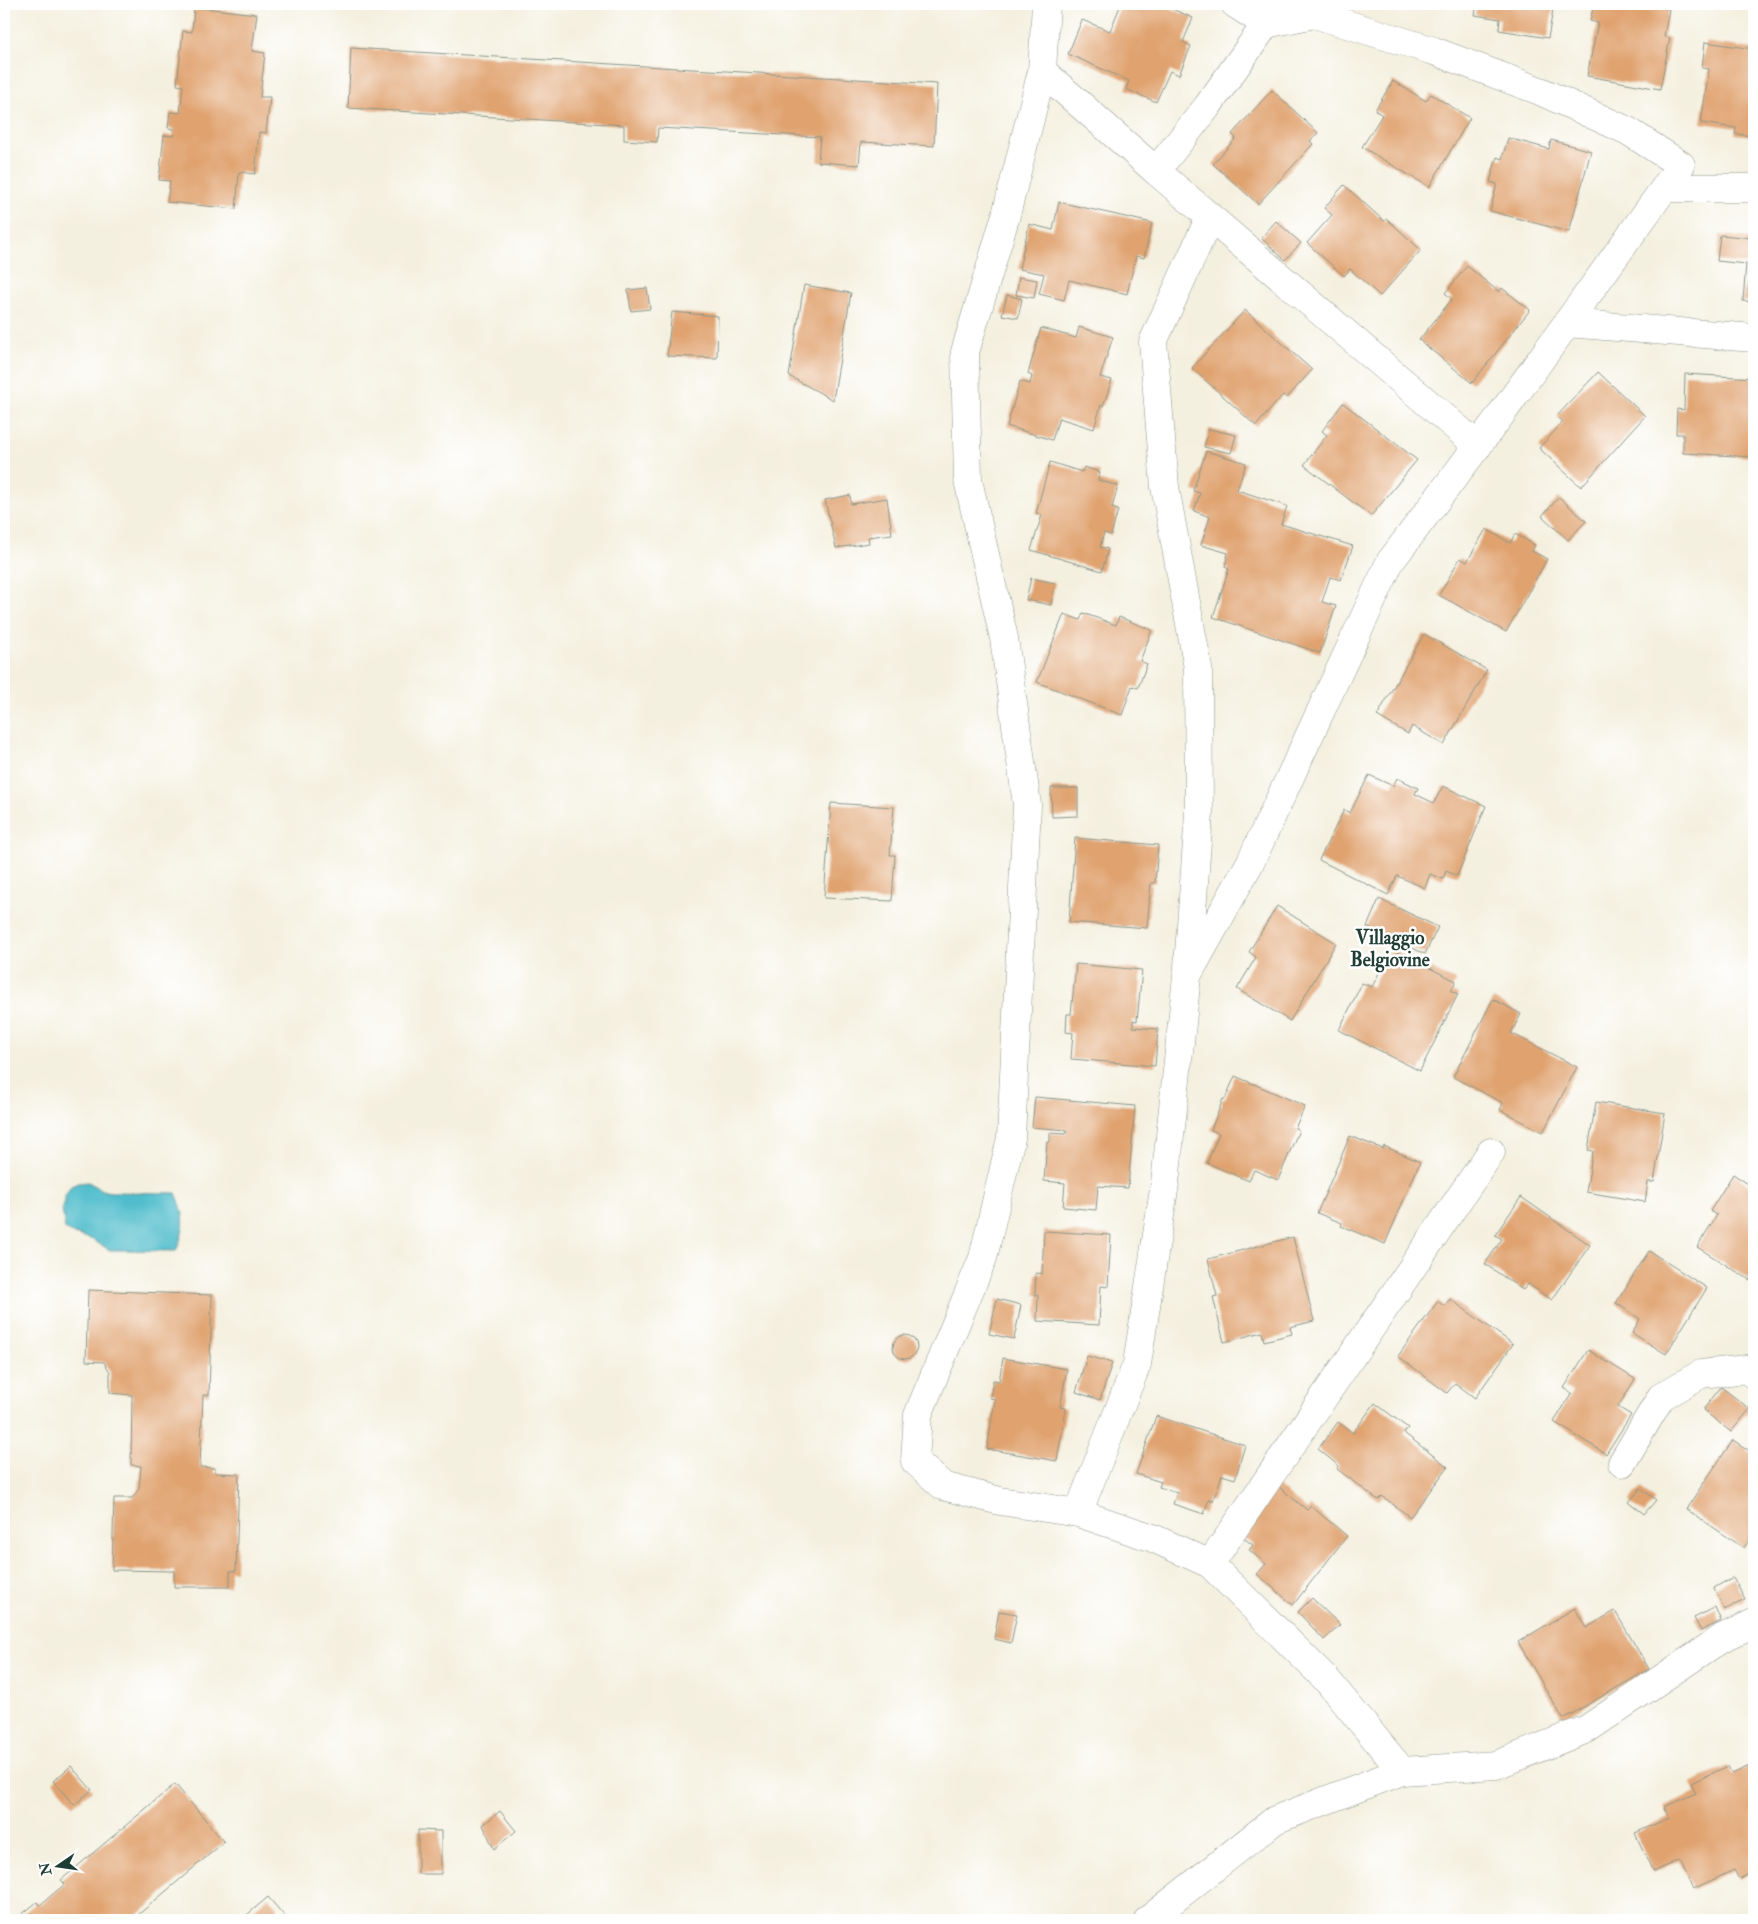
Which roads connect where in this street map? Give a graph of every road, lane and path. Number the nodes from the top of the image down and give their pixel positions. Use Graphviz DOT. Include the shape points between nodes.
graph roads {
  1 [pos="1046,4"];
  2 [pos="1235,4"];
  3 [pos="1266,24"];
  4 [pos="1042,71"];
  5 [pos="1156,172"];
  6 [pos="1664,188"];
  7 [pos="1754,188"];
  8 [pos="1210,217"];
  9 [pos="1567,323"];
  10 [pos="1754,338"];
  11 [pos="1478,446"];
  12 [pos="1187,976"];
  13 [pos="1490,1152"];
  14 [pos="1754,1374"];
  15 [pos="1622,1463"];
  16 [pos="1078,1513"];
  17 [pos="1210,1564"];
  18 [pos="1754,1624"];
  19 [pos="1402,1772"];
  20 [pos="1148,1920"];
  1 -- 4 [label="street"];
  2 -- 3 [label="street"];
  3 -- 5 [label="street" via="1207,108"];
  3 -- 6 [label="street" via="1314,14 1434,51 1540,91 1628,131 1681,165"];
  4 -- 5 [label="street"];
  4 -- 16 [label="street" via="1006,215 965,352 968,480 1004,638 1027,806 1010,1138 983,1258 918,1415 915,1461 943,1486 1000,1501"];
  5 -- 8 [label="street"];
  6 -- 7 [label="street"];
  6 -- 9 [label="street"];
  8 -- 11 [label="street"];
  8 -- 12 [label="street" via="1152,342 1165,487 1198,668 1199,814"];
  9 -- 10 [label="street"];
  9 -- 11 [label="street"];
  11 -- 12 [label="street" via="1390,562 1251,861"];
  12 -- 16 [label="street" via="1165,1183 1137,1364"];
  13 -- 17 [label="street"];
  14 -- 15 [label="street" via="1747,1370 1701,1374 1661,1397"];
  16 -- 17 [label="street" via="1153,1538"];
  17 -- 19 [label="street" via="1326,1679"];
  18 -- 19 [label="street" via="1722,1638 1587,1729 1496,1766"];
  19 -- 20 [label="street" via="1275,1820"];
}
